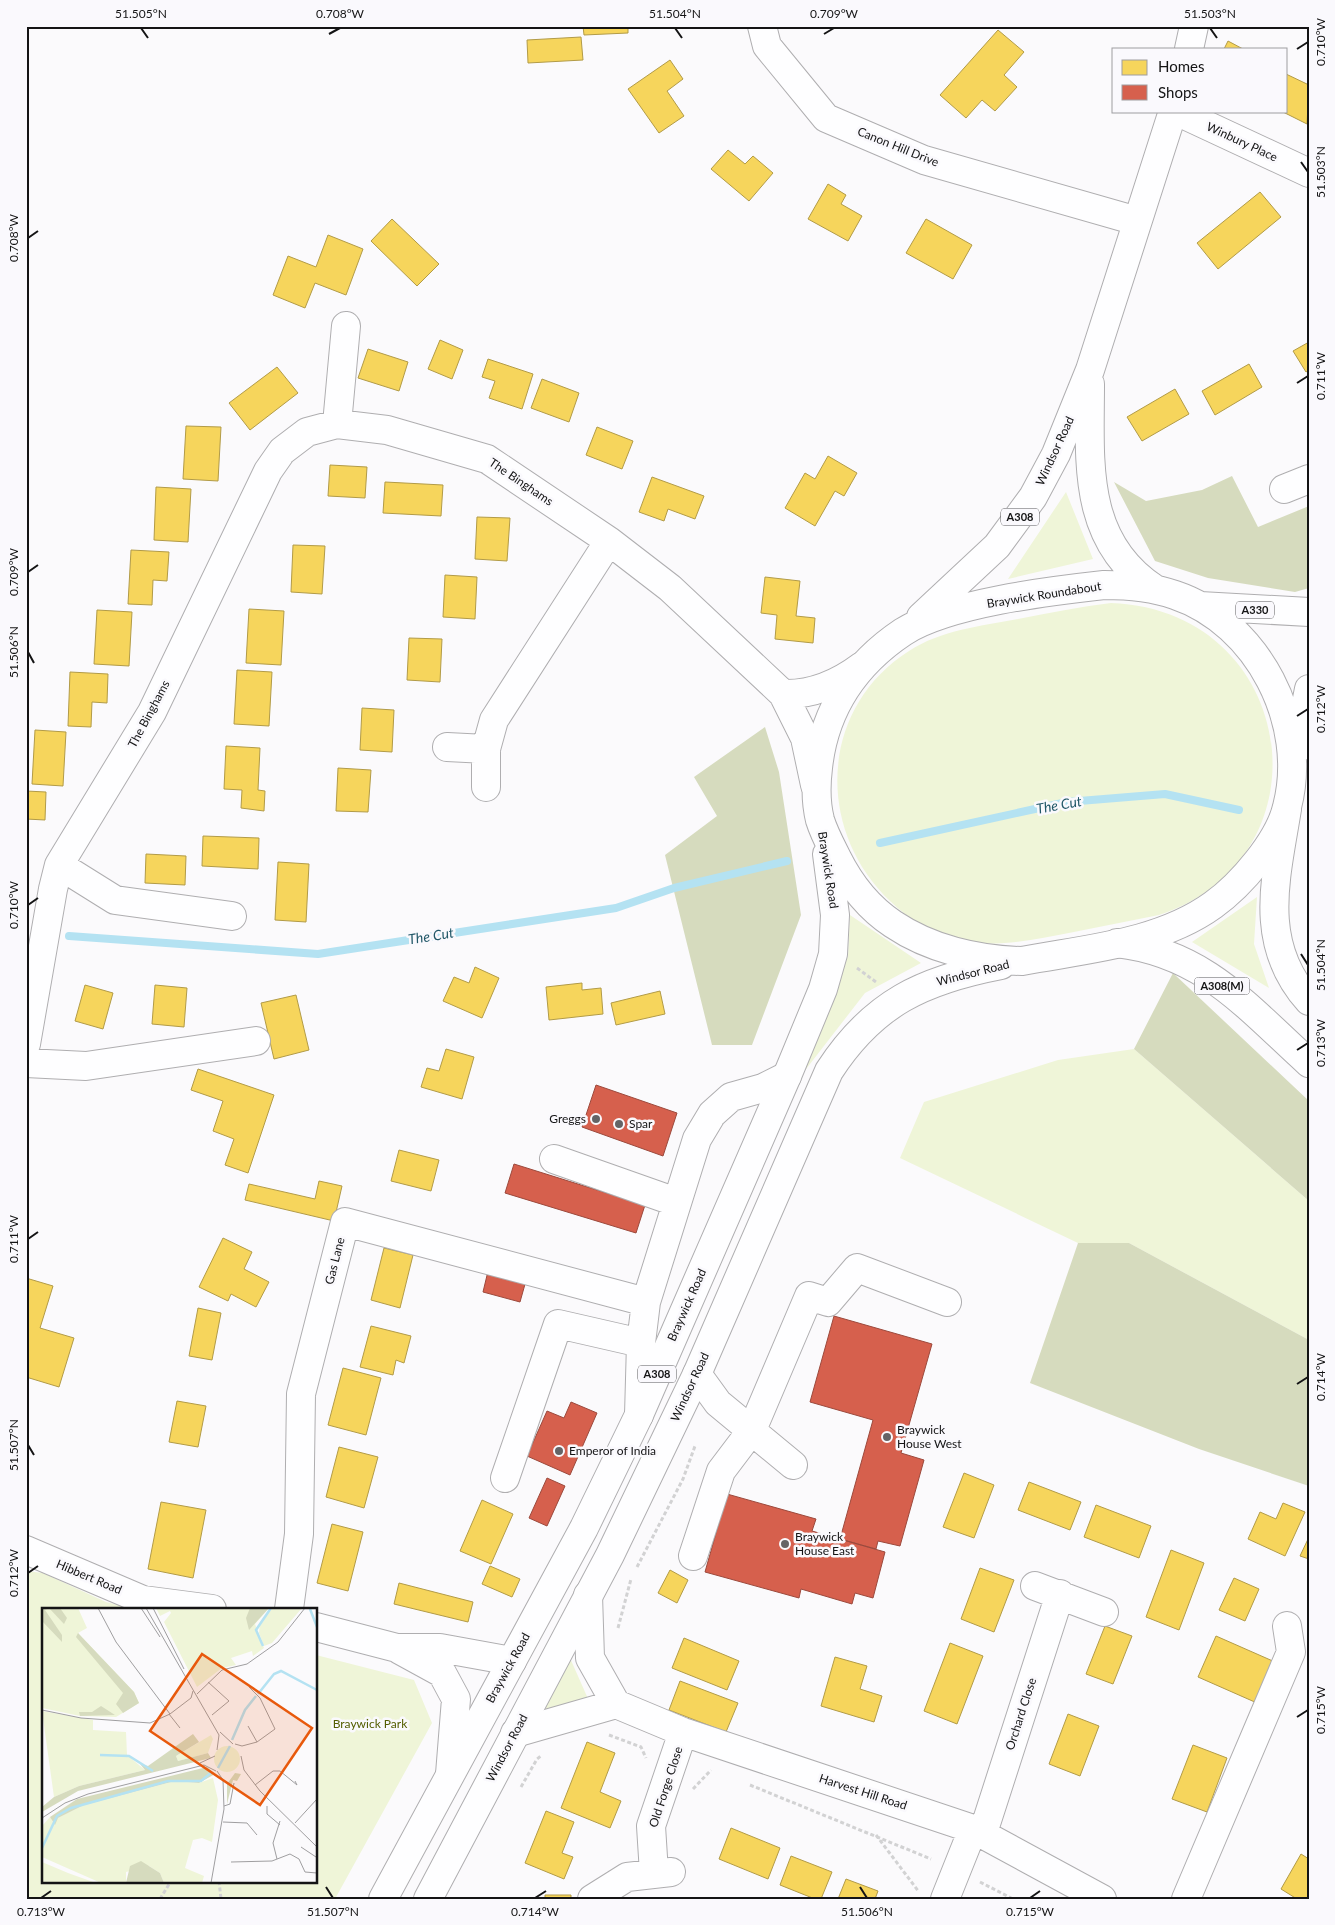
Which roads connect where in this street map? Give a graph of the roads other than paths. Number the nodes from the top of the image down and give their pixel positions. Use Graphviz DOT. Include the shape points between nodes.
graph roads {
  1 [pos="762,26"];
  2 [pos="1194,26"];
  3 [pos="1189,48"];
  4 [pos="1174,112"];
  5 [pos="1176,112"];
  6 [pos="1309,173"];
  7 [pos="1137,221"];
  8 [pos="346,326"];
  9 [pos="1090,370"];
  10 [pos="337,424"];
  11 [pos="1309,479"];
  12 [pos="1284,489"];
  13 [pos="608,541"];
  14 [pos="1156,589"];
  15 [pos="1200,606"];
  16 [pos="1309,612"];
  17 [pos="905,631"];
  18 [pos="862,666"];
  19 [pos="1309,689"];
  20 [pos="782,694"];
  21 [pos="447,746"];
  22 [pos="486,749"];
  23 [pos="486,787"];
  24 [pos="1288,802"];
  25 [pos="819,809"];
  26 [pos="60,866"];
  27 [pos="232,916"];
  28 [pos="1117,942"];
  29 [pos="1022,961"];
  30 [pos="1309,1001"];
  31 [pos="256,1041"];
  32 [pos="26,1044"];
  33 [pos="1309,1063"];
  34 [pos="26,1064"];
  35 [pos="787,1076"];
  36 [pos="554,1159"];
  37 [pos="676,1202"];
  38 [pos="646,1302"];
  39 [pos="947,1302"];
  40 [pos="641,1343"];
  41 [pos="697,1374"];
  42 [pos="639,1415"];
  43 [pos="752,1430"];
  44 [pos="793,1465"];
  45 [pos="505,1478"];
  46 [pos="26,1550"];
  47 [pos="693,1556"];
  48 [pos="588,1595"];
  49 [pos="204,1608"];
  50 [pos="289,1608"];
  51 [pos="1104,1612"];
  52 [pos="1287,1626"];
  53 [pos="318,1628"];
  54 [pos="396,1648"];
  55 [pos="512,1661"];
  56 [pos="616,1704"];
  57 [pos="683,1732"];
  58 [pos="514,1733"];
  59 [pos="450,1774"];
  60 [pos="978,1831"];
  61 [pos="383,1899"];
  62 [pos="428,1899"];
  63 [pos="592,1899"];
  64 [pos="946,1899"];
  65 [pos="1102,1899"];
  66 [pos="1186,1899"];
  1 -- 7 [label="main road, Canon Hill Drive" via="767,46 826,118 924,160"];
  2 -- 3 [label="main road"];
  4 -- 7 [label="main road, Windsor Road / A308"];
  5 -- 6 [label="main road, Winbury Place"];
  7 -- 9 [label="main road, Windsor Road / A308"];
  8 -- 10 [label="main road"];
  9 -- 14 [label="main road, Windsor Road / A308" via="1090,461 1098,514 1120,556 1142,580"];
  9 -- 17 [label="main road, Windsor Road / A308" via="1056,454 1018,520 973,570"];
  10 -- 13 [label="main road, The Binghams" via="387,430 486,459"];
  10 -- 26 [label="main road, The Binghams" via="307,432 282,451 268,471 152,712"];
  11 -- 12 [label="main road"];
  13 -- 20 [label="main road, The Binghams" via="691,607"];
  13 -- 22 [label="main road" via="494,720"];
  14 -- 15 [label="main road, Braywick Roundabout"];
  14 -- 17 [label="main road, Braywick Roundabout" via="1121,585 1079,588 955,611"];
  15 -- 16 [label="main road, A330"];
  15 -- 24 [label="main road, Braywick Roundabout" via="1224,622 1246,643 1272,685 1282,709 1291,751"];
  17 -- 18 [label="main road, Braywick Roundabout"];
  18 -- 20 [label="main road" via="823,688 808,693"];
  18 -- 25 [label="main road, Braywick Roundabout" via="833,708 824,734 817,779"];
  19 -- 24 [label="main road"];
  20 -- 25 [label="main road, The Binghams" via="805,738"];
  21 -- 22 [label="main road"];
  22 -- 23 [label="main road"];
  24 -- 28 [label="main road, Braywick Roundabout" via="1266,849 1233,888 1214,904 1170,928"];
  24 -- 30 [label="main road" via="1276,889 1275,934 1282,962"];
  25 -- 29 [label="main road, Braywick Roundabout" via="830,845 852,884 891,923 938,946 984,958"];
  25 -- 35 [label="main road, Braywick Road / A308" via="834,896 833,954 823,989"];
  26 -- 27 [label="main road" via="115,900"];
  26 -- 32 [label="main road, The Binghams" via="53,888"];
  28 -- 29 [label="main road, Braywick Roundabout"];
  28 -- 33 [label="main road, A308(M)" via="1159,950 1201,970 1227,989"];
  29 -- 41 [label="main road, Windsor Road / A308" via="956,974 906,994 872,1018 841,1052 817,1095"];
  31 -- 34 [label="main road" via="86,1066"];
  35 -- 37 [label="main road" via="763,1088 731,1097 712,1114 696,1138"];
  35 -- 42 [label="main road, Braywick Road / A308"];
  36 -- 37 [label="main road"];
  37 -- 38 [label="main road"];
  38 -- 40 [label="main road"];
  38 -- 50 [label="main road, Gas Lane" via="345,1222 301,1394 299,1534"];
  39 -- 43 [label="main road" via="857,1268 828,1302 809,1296"];
  40 -- 42 [label="main road"];
  40 -- 45 [label="main road" via="558,1324"];
  41 -- 43 [label="main road" via="718,1403"];
  41 -- 48 [label="main road, Windsor Road / A308"];
  42 -- 55 [label="main road, Braywick Road / A308" via="584,1528"];
  43 -- 44 [label="main road"];
  43 -- 47 [label="main road" via="721,1471"];
  46 -- 49 [label="main road, Hibbert Road" via="143,1600"];
  48 -- 56 [label="main road" via="590,1658"];
  48 -- 58 [label="main road, Windsor Road / A308"];
  51 -- 60 [label="main road, Orchard Close" via="1048,1590"];
  52 -- 66 [label="main road" via="1291,1652"];
  53 -- 54 [label="main road"];
  54 -- 55 [label="main road" via="440,1648"];
  54 -- 59 [label="main road" via="442,1673 456,1699"];
  55 -- 59 [label="main road, Braywick Road / A308"];
  56 -- 57 [label="main road, Harvest Hill Road"];
  56 -- 58 [label="main road"];
  57 -- 60 [label="main road, Harvest Hill Road"];
  57 -- 63 [label="main road, Old Forge Close" via="651,1826 663,1872 627,1877"];
  58 -- 62 [label="main road, Windsor Road / A308"];
  59 -- 61 [label="main road, Braywick Road / A308"];
  60 -- 64 [label="main road, Orchard Close"];
  60 -- 65 [label="main road, Harvest Hill Road"];
}
